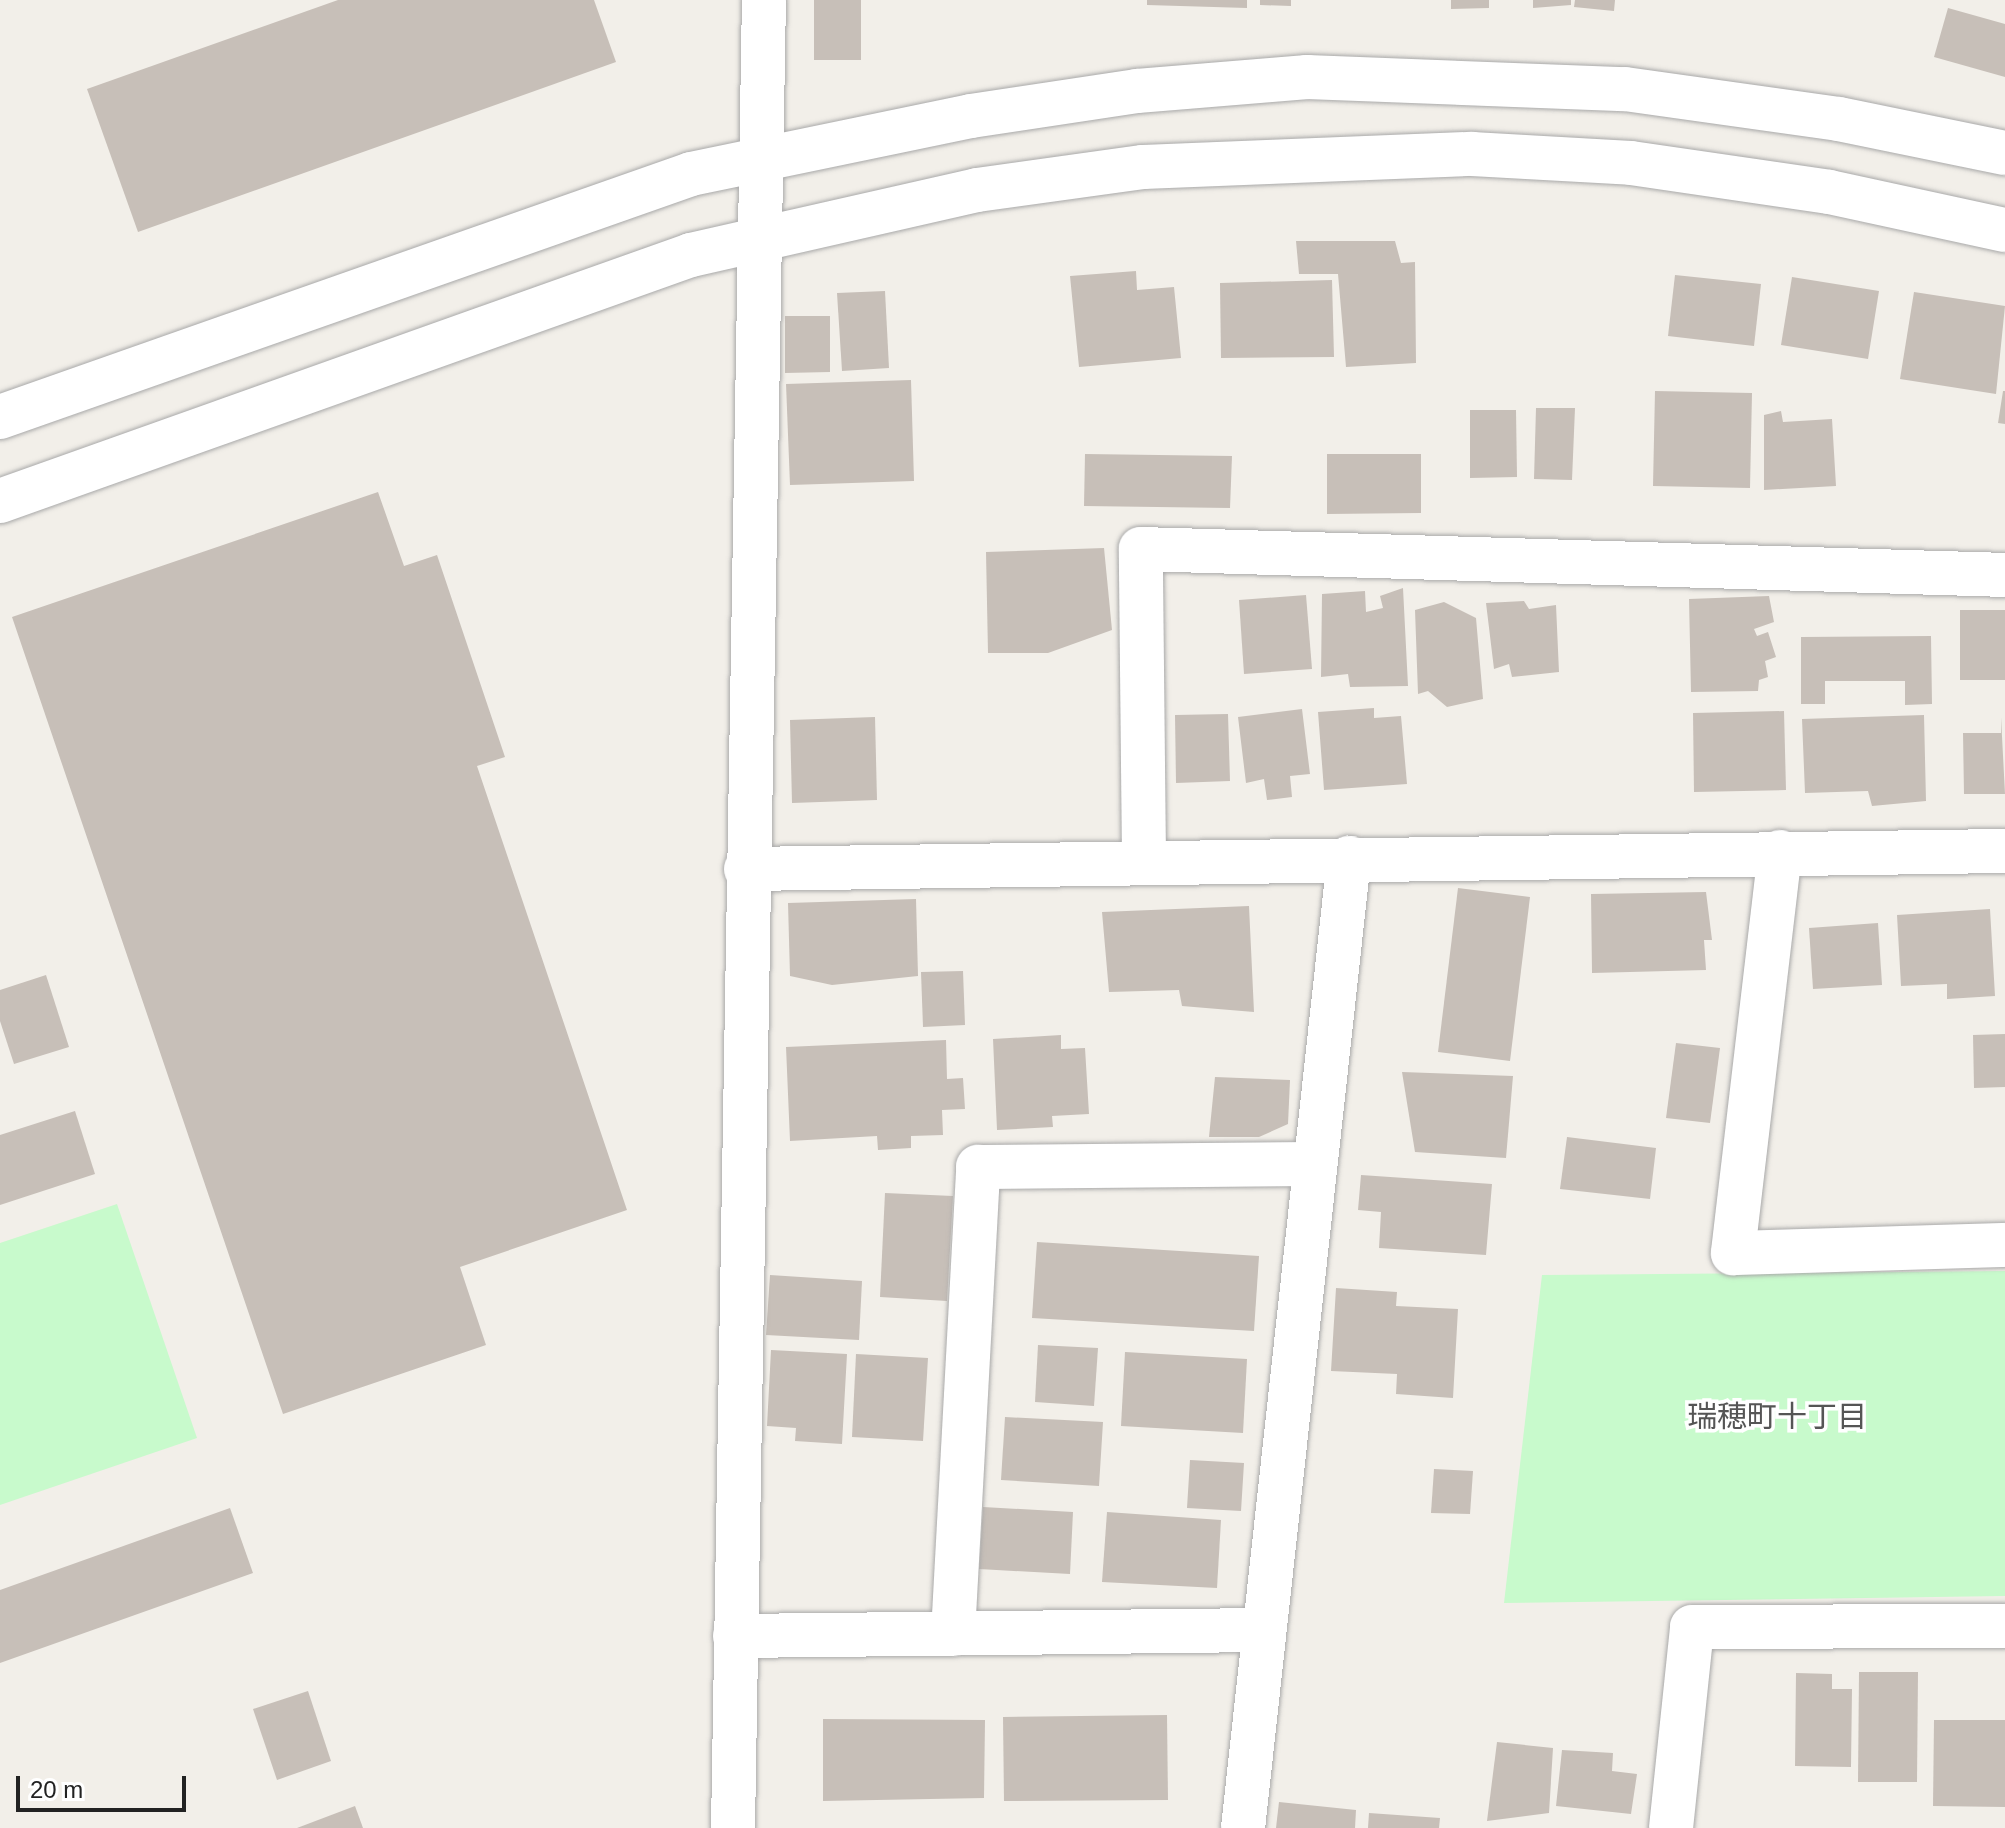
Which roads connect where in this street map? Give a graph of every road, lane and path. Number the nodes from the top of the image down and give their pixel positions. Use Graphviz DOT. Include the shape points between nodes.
graph roads {
  1 [pos="764,0"];
  2 [pos="2005,153"];
  3 [pos="760,158"];
  4 [pos="2005,230"];
  5 [pos="757,238"];
  6 [pos="0,417"];
  7 [pos="0,501"];
  8 [pos="2005,575"];
  9 [pos="2005,851"];
  10 [pos="1780,852"];
  11 [pos="1349,858"];
  12 [pos="1144,859"];
  13 [pos="746,869"];
  14 [pos="1315,1164"];
  15 [pos="2005,1245"];
  16 [pos="2005,1626"];
  17 [pos="1264,1630"];
  18 [pos="953,1634"];
  19 [pos="735,1636"];
  20 [pos="733,1828"];
  21 [pos="1243,1828"];
  22 [pos="1671,1828"];
  1 -- 3 [label="street"];
  2 -- 3 [label="street" via="1839,119 1625,89 1307,77 1107,95"];
  3 -- 5 [label="street"];
  3 -- 6 [label="street" via="691,174"];
  4 -- 5 [label="street" via="1829,192 1631,163 1456,154 1143,167 977,190"];
  5 -- 7 [label="street"];
  5 -- 13 [label="street"];
  8 -- 12 [label="street" via="1141,549"];
  9 -- 10 [label="street"];
  10 -- 11 [label="street"];
  10 -- 15 [label="street" via="1733,1253"];
  11 -- 12 [label="street"];
  11 -- 14 [label="street"];
  12 -- 13 [label="street"];
  13 -- 19 [label="street"];
  14 -- 17 [label="street"];
  14 -- 18 [label="street" via="978,1167"];
  16 -- 22 [label="street" via="1692,1627"];
  17 -- 18 [label="street"];
  17 -- 21 [label="street"];
  18 -- 19 [label="street"];
  19 -- 20 [label="street"];
}
